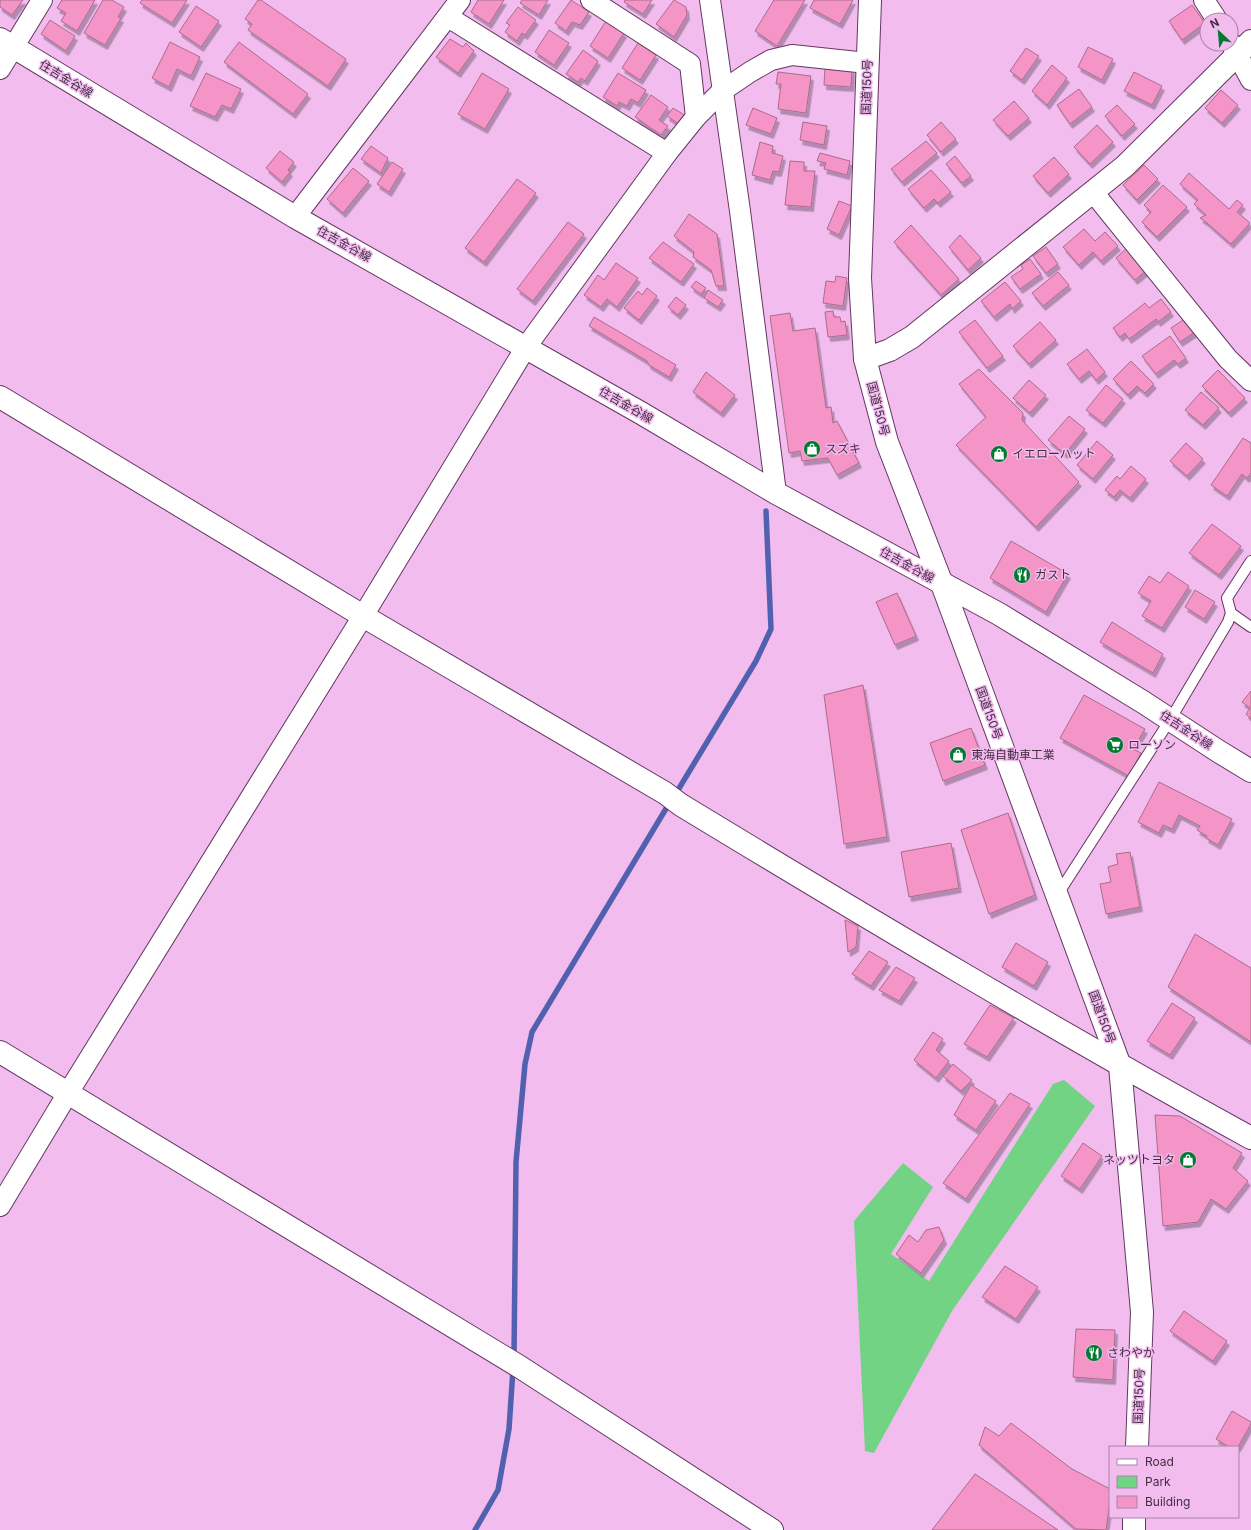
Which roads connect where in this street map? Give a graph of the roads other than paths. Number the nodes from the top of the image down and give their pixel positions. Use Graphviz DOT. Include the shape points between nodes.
graph roads {
  1 [pos="42,0"];
  2 [pos="460,0"];
  3 [pos="591,0"];
  4 [pos="710,0"];
  5 [pos="870,0"];
  6 [pos="1204,0"];
  7 [pos="1212,12"];
  8 [pos="448,17"];
  9 [pos="6,44"];
  10 [pos="1240,46"];
  11 [pos="867,63"];
  12 [pos="0,70"];
  13 [pos="1251,80"];
  14 [pos="722,91"];
  15 [pos="696,118"];
  16 [pos="667,153"];
  17 [pos="1093,192"];
  18 [pos="295,217"];
  19 [pos="526,347"];
  20 [pos="865,359"];
  21 [pos="1251,381"];
  22 [pos="0,397"];
  23 [pos="776,493"];
  24 [pos="1251,560"];
  25 [pos="942,584"];
  26 [pos="1231,613"];
  27 [pos="363,616"];
  28 [pos="1251,627"];
  29 [pos="1170,720"];
  30 [pos="1251,771"];
  31 [pos="1057,896"];
  32 [pos="0,1052"];
  33 [pos="1120,1066"];
  34 [pos="68,1093"];
  35 [pos="1251,1138"];
  36 [pos="0,1206"];
  37 [pos="1137,1446"];
  38 [pos="1134,1518"];
  39 [pos="772,1530"];
  40 [pos="1134,1530"];
  1 -- 9 [label="street"];
  2 -- 8 [label="street"];
  3 -- 15 [label="street" via="690,64"];
  4 -- 14 [label="street"];
  5 -- 11 [label="main road, 国道150号"];
  6 -- 7 [label="street"];
  8 -- 16 [label="street"];
  8 -- 18 [label="street"];
  9 -- 12 [label="street"];
  9 -- 18 [label="main road, 住吉金谷線"];
  10 -- 13 [label="street"];
  10 -- 17 [label="main road" via="1125,166"];
  11 -- 14 [label="street" via="792,55 771,60"];
  11 -- 20 [label="main road, 国道150号" via="860,278"];
  14 -- 15 [label="street"];
  14 -- 23 [label="street"];
  15 -- 16 [label="street"];
  16 -- 19 [label="street"];
  17 -- 20 [label="main road" via="912,337 890,350"];
  17 -- 21 [label="street" via="1228,359"];
  18 -- 19 [label="main road, 住吉金谷線"];
  19 -- 23 [label="main road, 住吉金谷線"];
  19 -- 27 [label="street"];
  20 -- 25 [label="main road, 国道150号" via="887,442"];
  22 -- 27 [label="main road"];
  23 -- 25 [label="main road, 住吉金谷線"];
  24 -- 26 [label="lane" via="1227,598"];
  25 -- 29 [label="main road, 住吉金谷線" via="999,614"];
  25 -- 31 [label="main road, 国道150号"];
  26 -- 28 [label="lane"];
  26 -- 29 [label="lane"];
  27 -- 33 [label="main road" via="673,799 830,896"];
  27 -- 34 [label="street"];
  29 -- 30 [label="main road, 住吉金谷線"];
  29 -- 31 [label="lane"];
  31 -- 33 [label="main road, 国道150号"];
  32 -- 34 [label="main road"];
  33 -- 35 [label="main road"];
  33 -- 37 [label="main road, 国道150号" via="1142,1312"];
  34 -- 36 [label="street"];
  34 -- 39 [label="main road" via="511,1361"];
  38 -- 40 [label="main road"];
}
